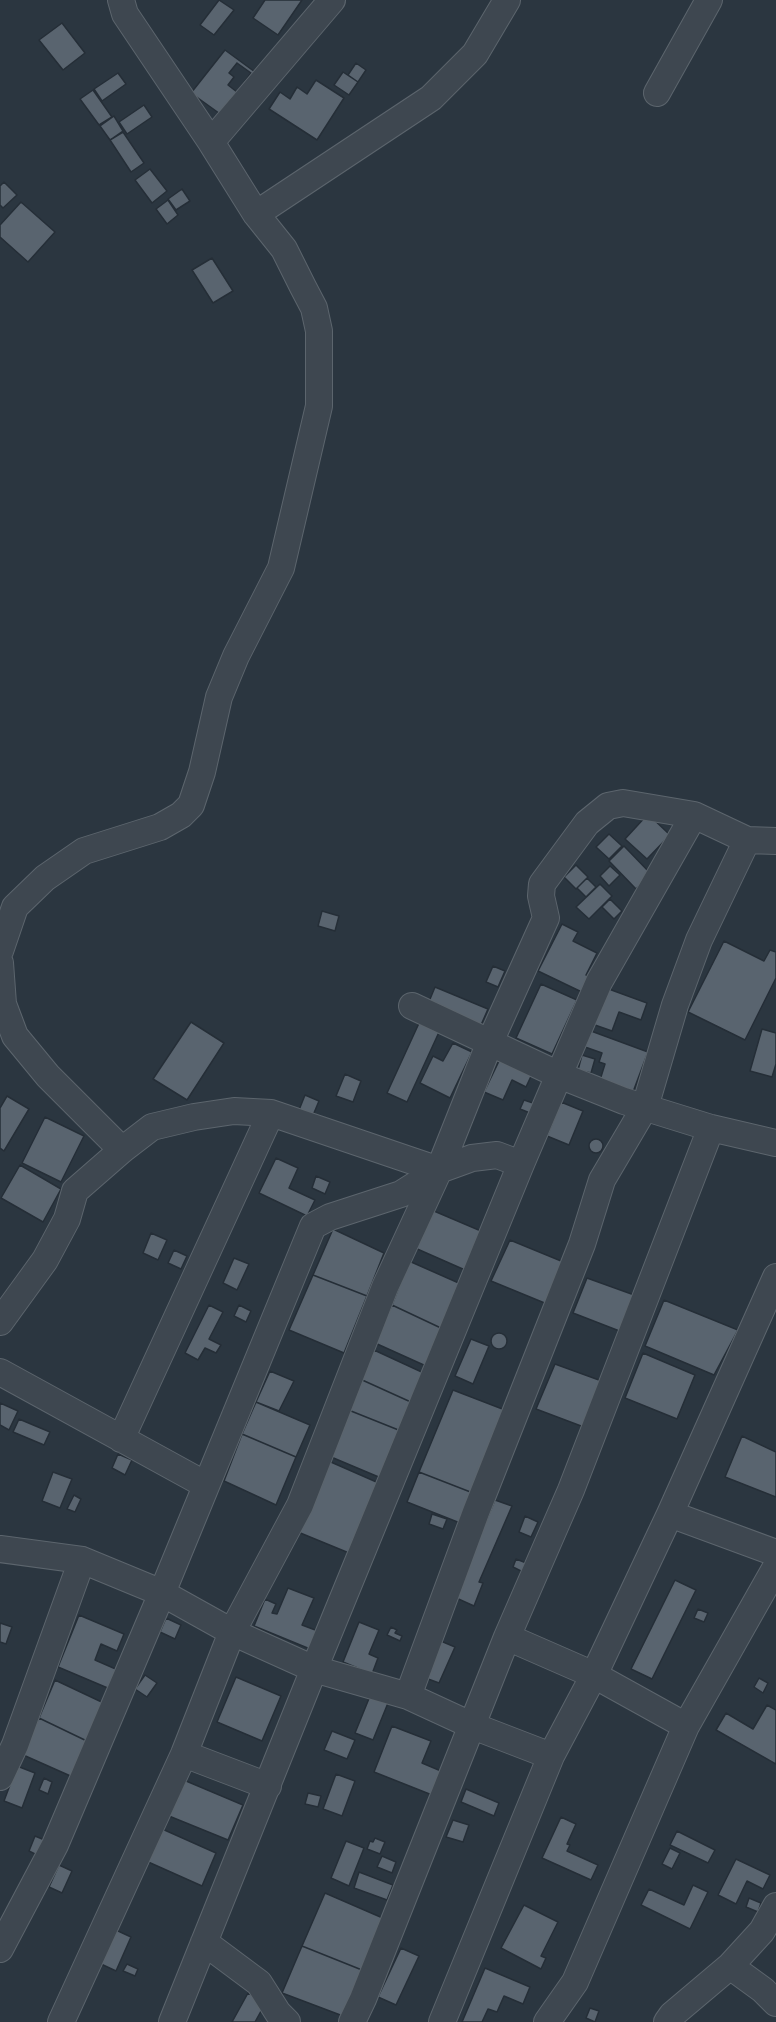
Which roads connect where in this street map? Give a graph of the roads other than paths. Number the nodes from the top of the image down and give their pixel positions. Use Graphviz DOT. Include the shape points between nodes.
graph roads {
  1 [pos="121,0"];
  2 [pos="332,0"];
  3 [pos="507,0"];
  4 [pos="709,0"];
  5 [pos="657,93"];
  6 [pos="211,142"];
  7 [pos="256,214"];
  8 [pos="694,815"];
  9 [pos="747,840"];
  10 [pos="776,841"];
  11 [pos="0,951"];
  12 [pos="0,963"];
  13 [pos="412,1006"];
  14 [pos="490,1042"];
  15 [pos="559,1075"];
  16 [pos="645,1107"];
  17 [pos="271,1113"];
  18 [pos="711,1128"];
  19 [pos="776,1143"];
  20 [pos="122,1150"];
  21 [pos="521,1164"];
  22 [pos="439,1170"];
  23 [pos="776,1277"];
  24 [pos="0,1322"];
  25 [pos="0,1372"];
  26 [pos="121,1439"];
  27 [pos="207,1485"];
  28 [pos="670,1514"];
  29 [pos="1,1552"];
  30 [pos="776,1553"];
  31 [pos="82,1560"];
  32 [pos="776,1567"];
  33 [pos="162,1593"];
  34 [pos="232,1632"];
  35 [pos="507,1637"];
  36 [pos="314,1669"];
  37 [pos="594,1675"];
  38 [pos="408,1696"];
  39 [pos="473,1726"];
  40 [pos="686,1726"];
  41 [pos="184,1754"];
  42 [pos="551,1756"];
  43 [pos="0,1777"];
  44 [pos="268,1786"];
  45 [pos="776,1906"];
  46 [pos="204,1942"];
  47 [pos="0,1949"];
  48 [pos="730,1966"];
  49 [pos="776,2003"];
  50 [pos="61,2022"];
  51 [pos="172,2022"];
  52 [pos="286,2022"];
  53 [pos="352,2022"];
  54 [pos="442,2022"];
  55 [pos="547,2022"];
  56 [pos="667,2022"];
  1 -- 6 [label="street" via="125,14"];
  2 -- 6 [label="street"];
  3 -- 7 [label="street" via="475,54 431,98"];
  4 -- 5 [label="street"];
  6 -- 7 [label="street"];
  7 -- 11 [label="street" via="284,249 314,308 319,331 319,406 281,568 219,698 191,805 181,816 160,827 84,851 45,878 15,907"];
  8 -- 9 [label="street"];
  8 -- 14 [label="street" via="623,803 608,806 587,823 542,884 546,918"];
  8 -- 15 [label="street" via="599,982"];
  9 -- 10 [label="street"];
  9 -- 16 [label="street" via="695,951"];
  12 -- 20 [label="street" via="3,1004 15,1036 48,1076"];
  13 -- 14 [label="street"];
  14 -- 15 [label="street"];
  14 -- 22 [label="street"];
  15 -- 16 [label="street"];
  15 -- 21 [label="street"];
  16 -- 18 [label="street"];
  16 -- 38 [label="street" via="602,1180 582,1244"];
  17 -- 20 [label="street" via="234,1111 183,1119 152,1127"];
  17 -- 22 [label="street"];
  17 -- 26 [label="street"];
  18 -- 19 [label="street"];
  18 -- 35 [label="street" via="571,1490"];
  20 -- 24 [label="street" via="75,1191 67,1219 45,1260"];
  21 -- 22 [label="street" via="497,1155 472,1158"];
  21 -- 36 [label="street"];
  22 -- 27 [label="street" via="401,1194 313,1226"];
  22 -- 34 [label="street" via="385,1287 300,1505"];
  23 -- 28 [label="street"];
  25 -- 26 [label="street"];
  26 -- 27 [label="street"];
  27 -- 33 [label="street"];
  28 -- 30 [label="street"];
  28 -- 37 [label="street"];
  29 -- 31 [label="street"];
  31 -- 33 [label="street"];
  31 -- 43 [label="street" via="15,1746"];
  32 -- 40 [label="street"];
  33 -- 34 [label="street"];
  33 -- 47 [label="street" via="55,1845"];
  34 -- 36 [label="street"];
  34 -- 41 [label="street"];
  35 -- 37 [label="street"];
  35 -- 39 [label="street"];
  36 -- 38 [label="street"];
  36 -- 44 [label="street"];
  37 -- 40 [label="street"];
  37 -- 42 [label="street"];
  38 -- 39 [label="street"];
  39 -- 42 [label="street"];
  39 -- 53 [label="street"];
  40 -- 55 [label="street" via="576,1982"];
  41 -- 44 [label="street"];
  41 -- 50 [label="street"];
  42 -- 54 [label="street"];
  44 -- 46 [label="street"];
  45 -- 48 [label="street" via="762,1930"];
  46 -- 51 [label="street"];
  46 -- 52 [label="street" via="259,1983"];
  48 -- 49 [label="street"];
  48 -- 56 [label="street"];
}
